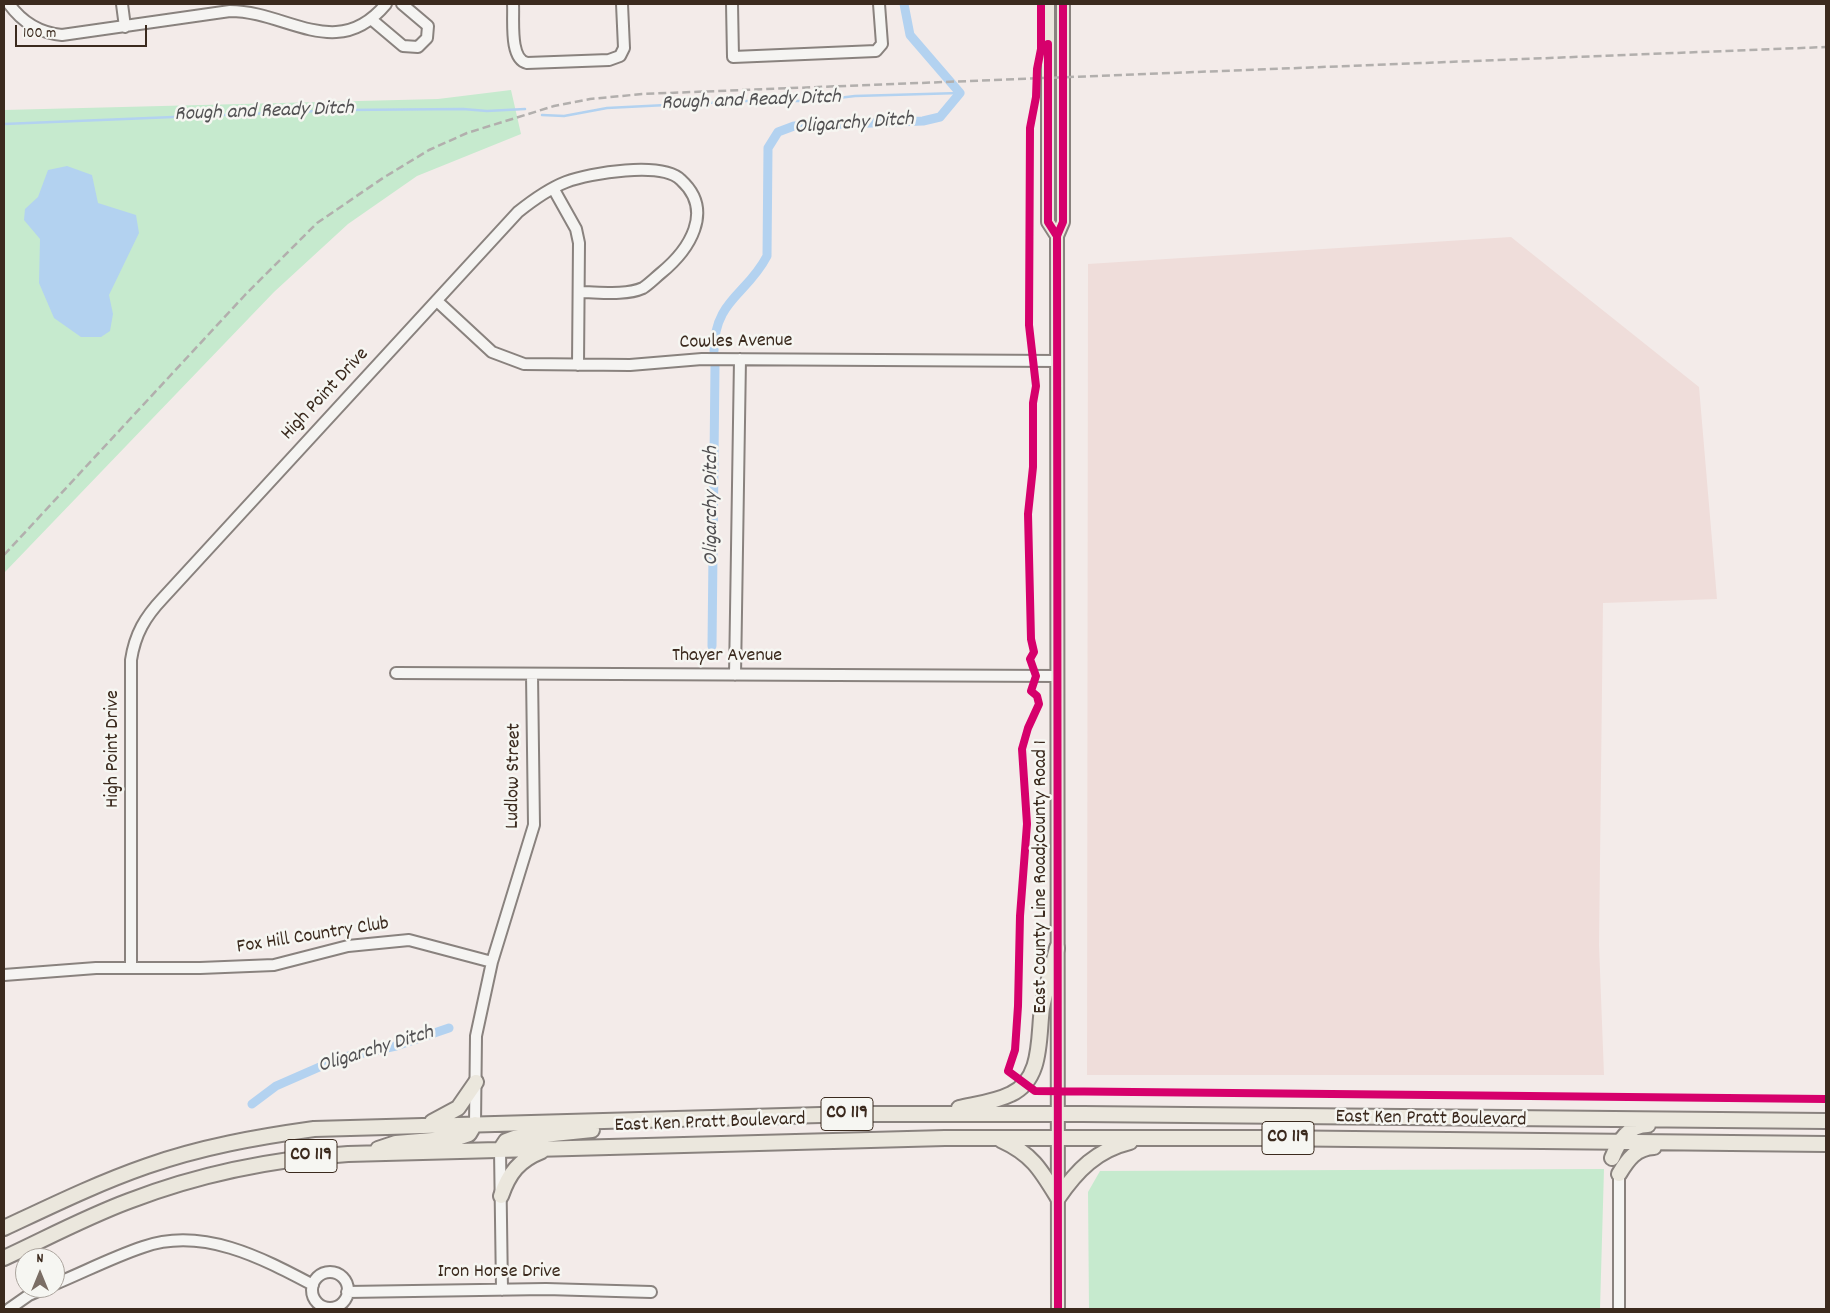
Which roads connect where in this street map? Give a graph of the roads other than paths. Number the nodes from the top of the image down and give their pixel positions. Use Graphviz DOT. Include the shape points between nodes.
graph roads {
  1 [pos="9,4"];
  2 [pos="122,4"];
  3 [pos="386,4"];
  4 [pos="402,4"];
  5 [pos="514,4"];
  6 [pos="622,4"];
  7 [pos="732,4"];
  8 [pos="879,4"];
  9 [pos="1048,4"];
  10 [pos="1063,4"];
  11 [pos="371,18"];
  12 [pos="125,27"];
  13 [pos="553,188"];
  14 [pos="1057,236"];
  15 [pos="579,292"];
  16 [pos="437,301"];
  17 [pos="740,358"];
  18 [pos="1058,361"];
  19 [pos="578,365"];
  20 [pos="396,673"];
  21 [pos="532,674"];
  22 [pos="735,675"];
  23 [pos="1058,676"];
  24 [pos="1057,948"];
  25 [pos="492,962"];
  26 [pos="132,968"];
  27 [pos="4,975"];
  28 [pos="476,1082"];
  29 [pos="927,1114"];
  30 [pos="1058,1114"];
  31 [pos="1826,1121"];
  32 [pos="601,1122"];
  33 [pos="475,1124"];
  34 [pos="424,1125"];
  35 [pos="1826,1126"];
  36 [pos="996,1138"];
  37 [pos="1058,1138"];
  38 [pos="1148,1138"];
  39 [pos="1518,1141"];
  40 [pos="1618,1142"];
  41 [pos="1729,1144"];
  42 [pos="1826,1144"];
  43 [pos="548,1149"];
  44 [pos="500,1150"];
  45 [pos="363,1154"];
  46 [pos="1612,1158"];
  47 [pos="1619,1174"];
  48 [pos="501,1196"];
  49 [pos="1058,1198"];
  50 [pos="4,1228"];
  51 [pos="4,1258"];
  52 [pos="65,1280"];
  53 [pos="313,1284"];
  54 [pos="502,1290"];
  55 [pos="348,1292"];
  56 [pos="650,1292"];
  57 [pos="25,1298"];
  58 [pos="334,1308"];
  59 [pos="9,1309"];
  60 [pos="1058,1309"];
  61 [pos="1619,1309"];
  1 -- 12 [label="street" via="31,25 53,34 76,35"];
  2 -- 12 [label="street"];
  3 -- 11 [label="street"];
  4 -- 11 [label="street" via="428,26 427,38 418,47 403,46"];
  5 -- 6 [label="street" via="515,52 527,62 618,58 624,48"];
  7 -- 8 [label="street" via="734,57 876,51 882,44"];
  9 -- 14 [label="main road" via="1048,222"];
  10 -- 14 [label="main road" via="1063,222"];
  11 -- 12 [label="street" via="349,30 335,33 313,31 236,11"];
  13 -- 15 [label="street" via="576,229"];
  13 -- 15 [label="street, High Point Drive" via="584,176 664,171 680,178 696,206 694,235 688,245 644,287 630,292"];
  13 -- 16 [label="street, High Point Drive" via="518,212"];
  14 -- 18 [label="main road, East County Line Road;County Road 1"];
  15 -- 19 [label="street"];
  16 -- 19 [label="street, Cowles Avenue" via="476,339 508,360 524,364"];
  16 -- 26 [label="street, High Point Drive" via="141,625 131,660"];
  17 -- 18 [label="street, Cowles Avenue"];
  17 -- 19 [label="street, Cowles Avenue"];
  17 -- 22 [label="street"];
  18 -- 23 [label="main road, East County Line Road;County Road 1"];
  20 -- 21 [label="street, Thayer Avenue"];
  21 -- 22 [label="street, Thayer Avenue"];
  21 -- 25 [label="street, Ludlow Street" via="534,825"];
  22 -- 23 [label="street, Thayer Avenue"];
  23 -- 24 [label="main road, East County Line Road;County Road 1"];
  24 -- 29 [label="highway" via="1042,1007 1035,1067 1025,1083 1013,1094 992,1101"];
  24 -- 30 [label="main road, East County Line Road;County Road 1"];
  25 -- 26 [label="street, Fox Hill Country Club" via="409,940 348,946 274,964"];
  25 -- 28 [label="street" via="476,1036"];
  26 -- 27 [label="street, Fox Hill Country Club"];
  28 -- 33 [label="street"];
  28 -- 34 [label="highway" via="458,1108"];
  29 -- 30 [label="highway, East Ken Pratt Boulevard / CO 119"];
  29 -- 32 [label="highway, East Ken Pratt Boulevard / CO 119"];
  30 -- 31 [label="highway, East Ken Pratt Boulevard / CO 119"];
  30 -- 37 [label="main road, East County Line Road;County Road 1"];
  32 -- 33 [label="highway, East Ken Pratt Boulevard / CO 119"];
  32 -- 44 [label="highway" via="596,1129 514,1138 506,1141"];
  33 -- 34 [label="highway, East Ken Pratt Boulevard / CO 119"];
  33 -- 45 [label="highway" via="469,1134 457,1138 396,1143"];
  34 -- 50 [label="highway, East Ken Pratt Boulevard / CO 119" via="314,1129 254,1137 201,1149 99,1184"];
  35 -- 40 [label="highway" via="1638,1125"];
  36 -- 37 [label="highway, East Ken Pratt Boulevard / CO 119"];
  36 -- 43 [label="highway, East Ken Pratt Boulevard / CO 119"];
  36 -- 49 [label="highway" via="1032,1158"];
  37 -- 38 [label="highway, East Ken Pratt Boulevard / CO 119"];
  37 -- 49 [label="main road, East County Line Road;County Road 1"];
  38 -- 39 [label="highway, East Ken Pratt Boulevard / CO 119"];
  38 -- 49 [label="highway" via="1103,1151 1089,1160"];
  39 -- 40 [label="highway, East Ken Pratt Boulevard / CO 119"];
  39 -- 46 [label="highway" via="1602,1151"];
  40 -- 41 [label="highway, East Ken Pratt Boulevard / CO 119"];
  40 -- 46 [label="highway"];
  41 -- 42 [label="highway, East Ken Pratt Boulevard / CO 119"];
  41 -- 47 [label="highway" via="1647,1148 1630,1156"];
  43 -- 44 [label="highway, East Ken Pratt Boulevard / CO 119"];
  43 -- 48 [label="highway" via="519,1164 507,1178"];
  44 -- 45 [label="highway, East Ken Pratt Boulevard / CO 119"];
  44 -- 48 [label="street"];
  45 -- 51 [label="highway, East Ken Pratt Boulevard / CO 119" via="271,1162 180,1183 127,1201"];
  46 -- 47 [label="highway"];
  47 -- 61 [label="street"];
  48 -- 54 [label="street"];
  49 -- 60 [label="main road, East County Line Road;County Road 1"];
  52 -- 53 [label="street" via="144,1246 175,1241 225,1245 265,1259"];
  53 -- 55 [label="street" via="318,1276 332,1272 344,1279"];
  53 -- 58 [label="street" via="312,1293 316,1301"];
  54 -- 55 [label="street, Iron Horse Drive"];
  54 -- 56 [label="street, Iron Horse Drive"];
  55 -- 58 [label="street" via="342,1303"];
  57 -- 59 [label="street"];
}
